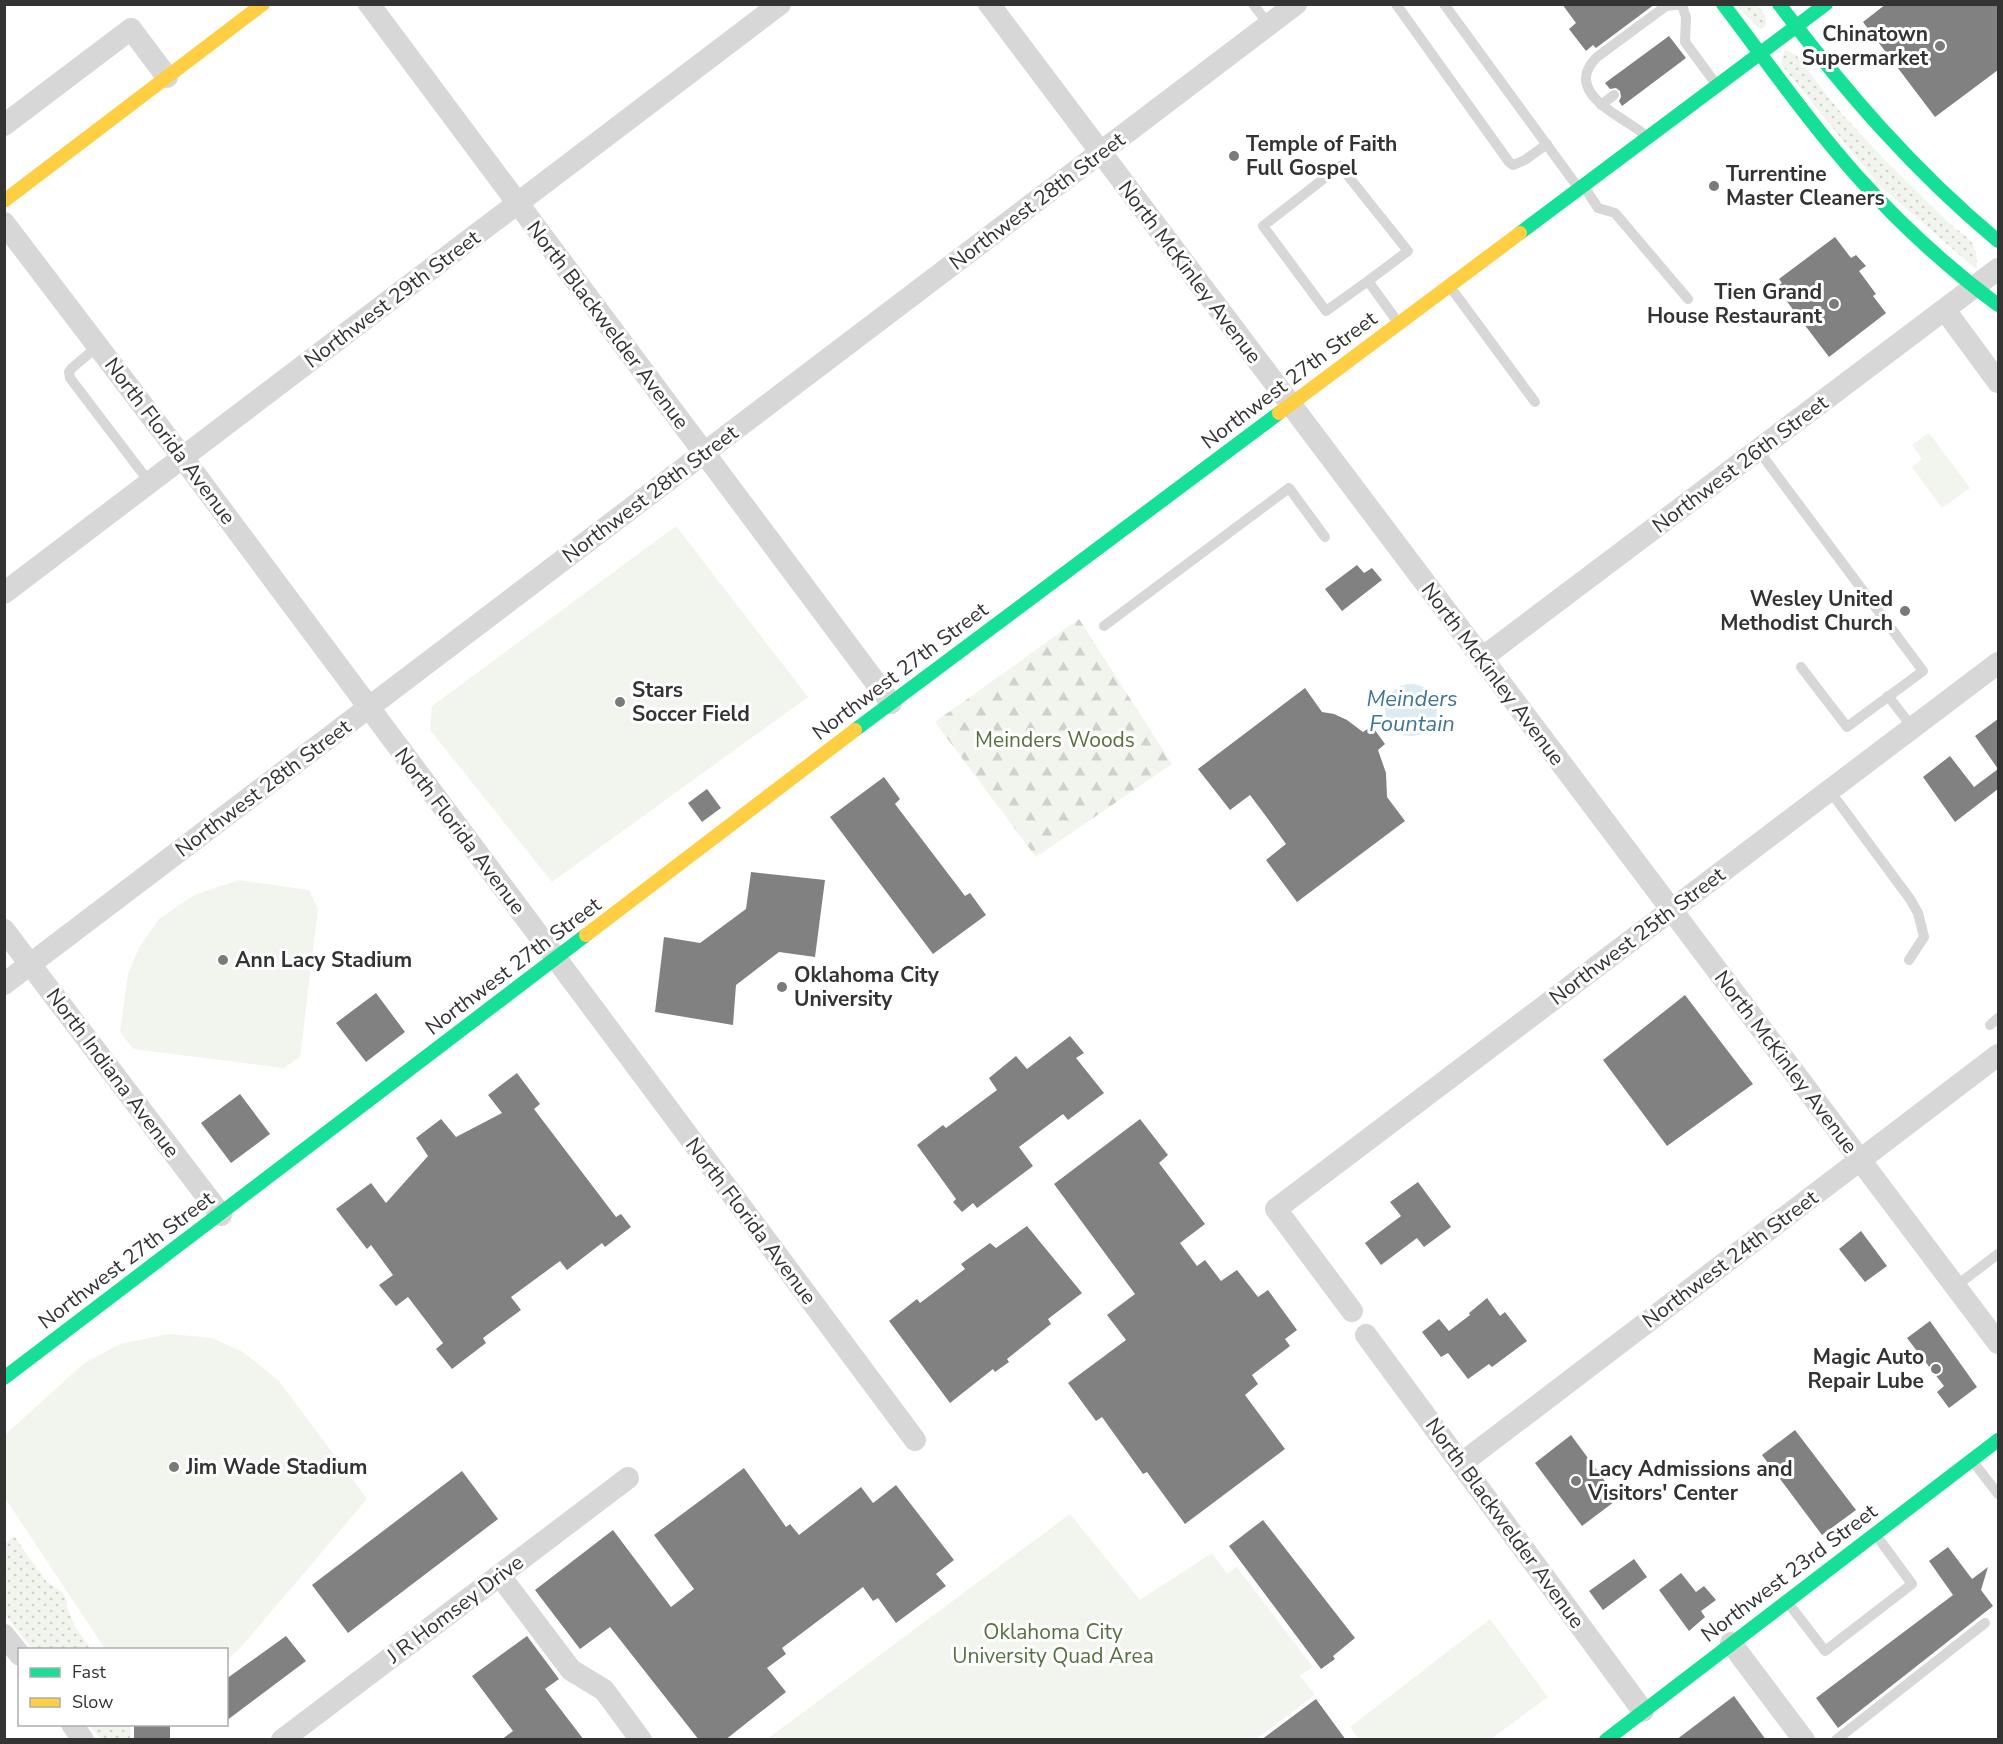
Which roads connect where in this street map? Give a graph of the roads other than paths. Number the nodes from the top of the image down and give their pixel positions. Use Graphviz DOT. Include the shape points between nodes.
graph roads {
  1 [pos="263,4"];
  2 [pos="369,4"];
  3 [pos="780,4"];
  4 [pos="989,4"];
  5 [pos="1253,4"];
  6 [pos="1296,4"];
  7 [pos="1396,4"];
  8 [pos="1444,4"];
  9 [pos="1723,4"];
  10 [pos="1779,4"];
  11 [pos="1826,4"];
  12 [pos="1683,5"];
  13 [pos="1269,25"];
  14 [pos="1796,27"];
  15 [pos="1760,53"];
  16 [pos="167,78"];
  17 [pos="1718,86"];
  18 [pos="1614,95"];
  19 [pos="1601,105"];
  20 [pos="4,125"];
  21 [pos="1648,138"];
  22 [pos="1547,144"];
  23 [pos="1100,153"];
  24 [pos="1581,187"];
  25 [pos="4,201"];
  26 [pos="517,204"];
  27 [pos="4,223"];
  28 [pos="1998,241"];
  29 [pos="1998,269"];
  30 [pos="1368,281"];
  31 [pos="1449,285"];
  32 [pos="1975,288"];
  33 [pos="1688,299"];
  34 [pos="1998,305"];
  35 [pos="1945,310"];
  36 [pos="1399,323"];
  37 [pos="98,346"];
  38 [pos="1998,382"];
  39 [pos="1535,402"];
  40 [pos="1290,405"];
  41 [pos="1758,450"];
  42 [pos="704,453"];
  43 [pos="183,458"];
  44 [pos="150,483"];
  45 [pos="1325,537"];
  46 [pos="4,593"];
  47 [pos="1104,626"];
  48 [pos="1482,658"];
  49 [pos="1998,663"];
  50 [pos="1801,667"];
  51 [pos="1888,696"];
  52 [pos="891,703"];
  53 [pos="368,708"];
  54 [pos="1913,728"];
  55 [pos="1830,791"];
  56 [pos="1672,910"];
  57 [pos="4,930"];
  58 [pos="556,960"];
  59 [pos="1909,960"];
  60 [pos="30,964"];
  61 [pos="4,984"];
  62 [pos="1998,1054"];
  63 [pos="1859,1160"];
  64 [pos="221,1215"];
  65 [pos="1998,1254"];
  66 [pos="1956,1286"];
  67 [pos="1352,1311"];
  68 [pos="1366,1335"];
  69 [pos="1998,1343"];
  70 [pos="4,1378"];
  71 [pos="915,1440"];
  72 [pos="1998,1440"];
  73 [pos="1972,1460"];
  74 [pos="1462,1463"];
  75 [pos="628,1478"];
  76 [pos="1998,1494"];
  77 [pos="1875,1534"];
  78 [pos="500,1576"];
  79 [pos="1787,1601"];
  80 [pos="1985,1623"];
  81 [pos="4,1635"];
  82 [pos="1731,1643"];
  83 [pos="18,1652"];
  84 [pos="1643,1711"];
  85 [pos="73,1726"];
  86 [pos="83,1740"];
  87 [pos="282,1740"];
  88 [pos="640,1740"];
  89 [pos="1606,1740"];
  90 [pos="1804,1740"];
  91 [pos="1836,1740"];
  1 -- 16 [label="street"];
  2 -- 26 [label="street, North Blackwelder Avenue"];
  3 -- 26 [label="street, Northwest 29th Street"];
  4 -- 23 [label="street, North McKinley Avenue"];
  5 -- 13 [label="lane"];
  6 -- 13 [label="street, Northwest 28th Street"];
  7 -- 22 [label="lane" via="1509,162 1514,165 1525,160"];
  8 -- 22 [label="lane"];
  9 -- 15 [label="street"];
  10 -- 14 [label="street"];
  11 -- 14 [label="street, Northwest 27th Street"];
  12 -- 17 [label="lane" via="1686,17 1682,45"];
  12 -- 19 [label="lane" via="1666,6 1590,64 1588,90"];
  13 -- 23 [label="street, Northwest 28th Street"];
  14 -- 15 [label="street, Northwest 27th Street"];
  14 -- 28 [label="street" via="1912,164"];
  15 -- 17 [label="street, Northwest 27th Street"];
  15 -- 32 [label="street" via="1857,176"];
  16 -- 20 [label="street" via="131,29"];
  16 -- 25 [label="street"];
  17 -- 21 [label="street, Northwest 27th Street"];
  18 -- 19 [label="lane"];
  19 -- 21 [label="lane"];
  21 -- 24 [label="street, Northwest 27th Street"];
  22 -- 24 [label="lane"];
  23 -- 40 [label="street, North McKinley Avenue"];
  23 -- 42 [label="street, Northwest 28th Street"];
  24 -- 31 [label="street, Northwest 27th Street"];
  24 -- 33 [label="lane" via="1598,208 1615,213"];
  26 -- 42 [label="street, North Blackwelder Avenue"];
  26 -- 43 [label="street, Northwest 29th Street"];
  27 -- 37 [label="street, North Florida Avenue"];
  29 -- 32 [label="street, Northwest 26th Street"];
  30 -- 30 [label="lane" via="1408,251 1340,166 1263,226 1326,311"];
  30 -- 36 [label="lane"];
  31 -- 36 [label="street, Northwest 27th Street"];
  31 -- 39 [label="lane"];
  32 -- 34 [label="street"];
  32 -- 35 [label="street, Northwest 26th Street"];
  35 -- 38 [label="street"];
  35 -- 41 [label="street, Northwest 26th Street"];
  36 -- 40 [label="street, Northwest 27th Street"];
  37 -- 43 [label="street, North Florida Avenue"];
  37 -- 44 [label="lane" via="72,368 70,378"];
  40 -- 48 [label="street, North McKinley Avenue"];
  40 -- 52 [label="street, Northwest 27th Street"];
  41 -- 48 [label="street, Northwest 26th Street"];
  41 -- 51 [label="lane" via="1923,671"];
  42 -- 52 [label="street, North Blackwelder Avenue"];
  42 -- 53 [label="street, Northwest 28th Street"];
  43 -- 44 [label="street, Northwest 29th Street"];
  43 -- 53 [label="street, North Florida Avenue"];
  44 -- 46 [label="street, Northwest 29th Street"];
  45 -- 47 [label="lane" via="1289,488"];
  48 -- 56 [label="street, North McKinley Avenue"];
  49 -- 54 [label="street, Northwest 25th Street"];
  50 -- 51 [label="lane" via="1847,727"];
  51 -- 54 [label="lane"];
  52 -- 58 [label="street, Northwest 27th Street"];
  53 -- 58 [label="street, North Florida Avenue"];
  53 -- 60 [label="street, Northwest 28th Street"];
  54 -- 55 [label="street, Northwest 25th Street"];
  55 -- 56 [label="street, Northwest 25th Street"];
  55 -- 59 [label="lane" via="1918,913 1924,937"];
  56 -- 63 [label="street, North McKinley Avenue"];
  56 -- 67 [label="street, Northwest 25th Street" via="1276,1209"];
  57 -- 60 [label="street, North Indiana Avenue"];
  58 -- 64 [label="street, Northwest 27th Street"];
  58 -- 71 [label="street, North Florida Avenue"];
  60 -- 61 [label="street, Northwest 28th Street"];
  60 -- 64 [label="street, North Indiana Avenue"];
  62 -- 63 [label="street, Northwest 24th Street"];
  63 -- 66 [label="street, North McKinley Avenue"];
  63 -- 74 [label="street, Northwest 24th Street"];
  64 -- 70 [label="street, Northwest 27th Street"];
  65 -- 66 [label="lane"];
  66 -- 69 [label="street, North McKinley Avenue"];
  68 -- 74 [label="street, North Blackwelder Avenue"];
  72 -- 73 [label="street, Northwest 23rd Street"];
  73 -- 76 [label="lane"];
  73 -- 77 [label="street, Northwest 23rd Street"];
  74 -- 84 [label="street, North Blackwelder Avenue"];
  75 -- 78 [label="street, J R Homsey Drive"];
  77 -- 79 [label="street, Northwest 23rd Street"];
  77 -- 79 [label="lane" via="1912,1584 1825,1651"];
  78 -- 87 [label="street, J R Homsey Drive"];
  78 -- 88 [label="street" via="571,1670 604,1690"];
  79 -- 82 [label="street, Northwest 23rd Street"];
  80 -- 91 [label="lane"];
  81 -- 83 [label="street"];
  82 -- 84 [label="street, Northwest 23rd Street"];
  82 -- 90 [label="street"];
  84 -- 89 [label="street, Northwest 23rd Street"];
  85 -- 86 [label="street"];
}
